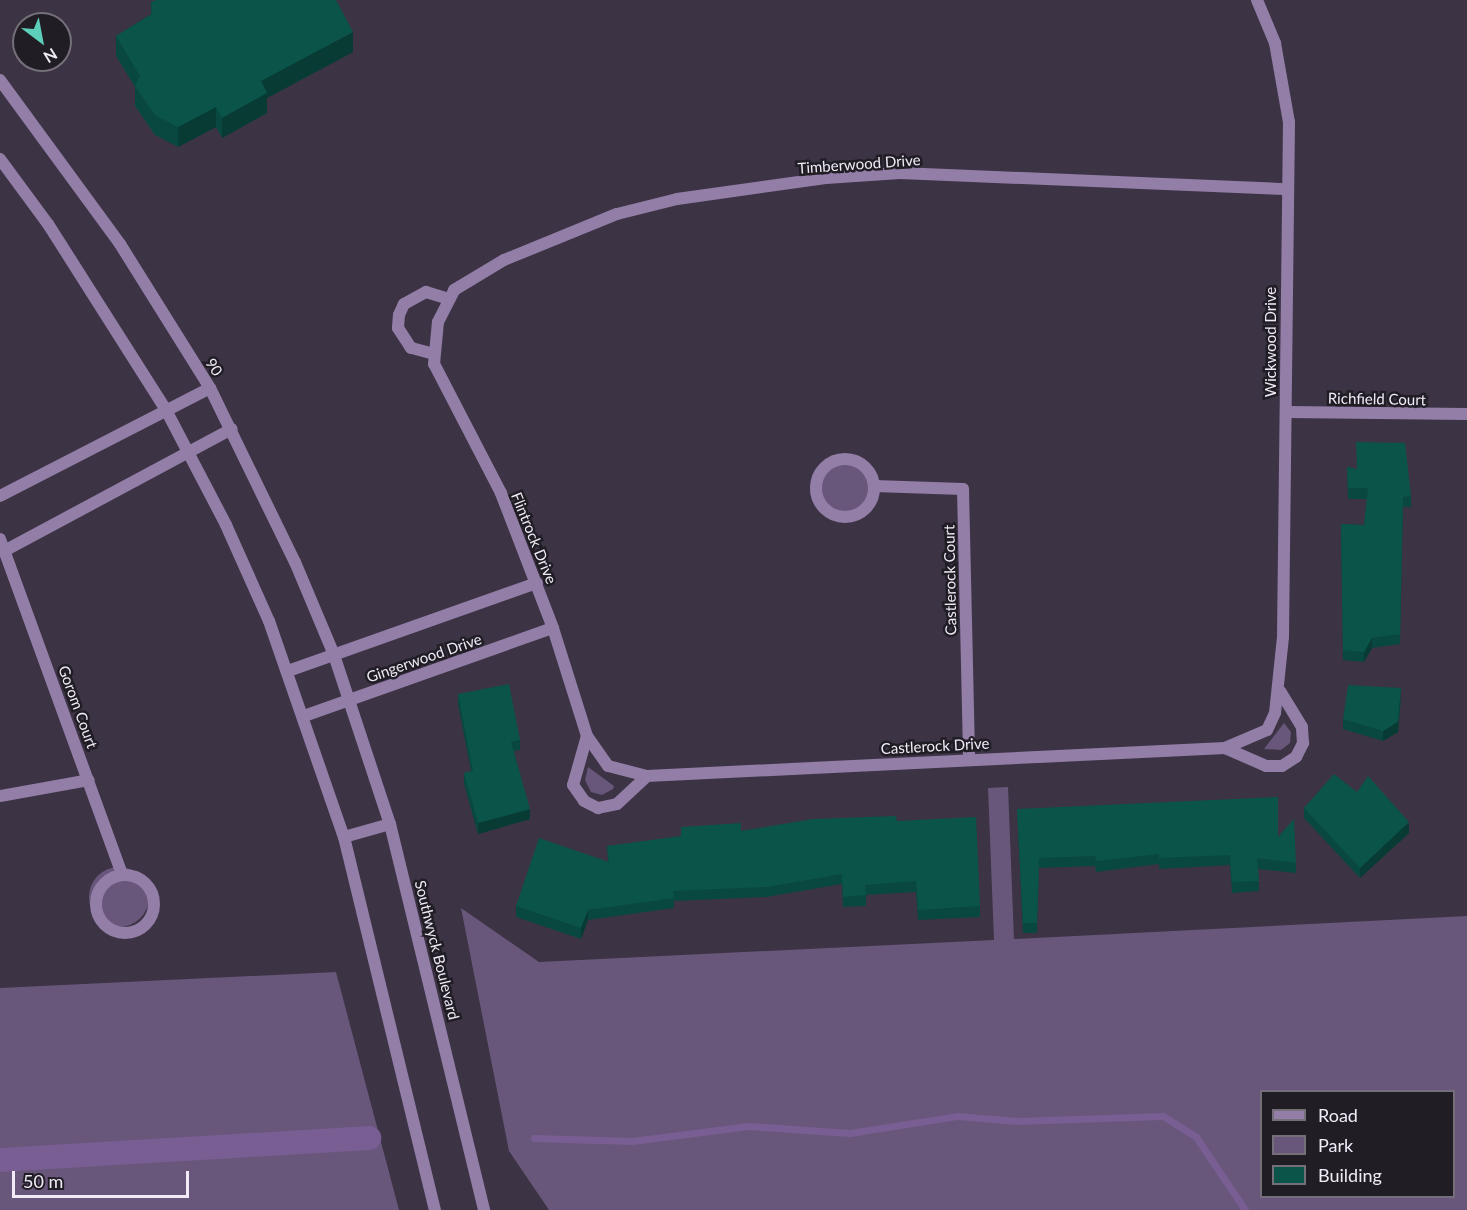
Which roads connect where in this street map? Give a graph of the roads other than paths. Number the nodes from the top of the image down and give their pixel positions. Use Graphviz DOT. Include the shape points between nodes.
graph roads {
  1 [pos="1257,0"];
  2 [pos="0,80"];
  3 [pos="0,159"];
  4 [pos="1285,189"];
  5 [pos="449,299"];
  6 [pos="438,322"];
  7 [pos="434,354"];
  8 [pos="210,388"];
  9 [pos="166,410"];
  10 [pos="1287,412"];
  11 [pos="1467,414"];
  12 [pos="232,429"];
  13 [pos="190,452"];
  14 [pos="874,486"];
  15 [pos="0,496"];
  16 [pos="3,545"];
  17 [pos="537,583"];
  18 [pos="553,628"];
  19 [pos="334,655"];
  20 [pos="288,672"];
  21 [pos="1279,688"];
  22 [pos="350,700"];
  23 [pos="304,716"];
  24 [pos="1267,730"];
  25 [pos="587,736"];
  26 [pos="1225,748"];
  27 [pos="969,759"];
  28 [pos="608,766"];
  29 [pos="647,777"];
  30 [pos="89,780"];
  31 [pos="0,796"];
  32 [pos="390,824"];
  33 [pos="344,837"];
  34 [pos="122,875"];
  35 [pos="435,1210"];
  36 [pos="484,1210"];
  1 -- 4 [label="street, Wickwood Drive" via="1275,42 1285,80 1289,122"];
  2 -- 8 [label="street, 90" via="120,244"];
  3 -- 9 [label="street" via="48,224"];
  4 -- 5 [label="street, Timberwood Drive" via="900,173 826,178 677,199 617,214 504,260 454,290"];
  4 -- 10 [label="street, Wickwood Drive"];
  5 -- 6 [label="street, Timberwood Drive"];
  5 -- 7 [label="street" via="426,292 404,304 399,315 398,328 411,348"];
  6 -- 7 [label="street, Flintrock Drive"];
  7 -- 17 [label="street, Flintrock Drive" via="434,364 501,493"];
  8 -- 9 [label="street"];
  8 -- 12 [label="street, 90"];
  9 -- 13 [label="street"];
  9 -- 15 [label="street"];
  10 -- 11 [label="street, Richfield Court"];
  10 -- 21 [label="street, Wickwood Drive"];
  12 -- 13 [label="street, Gorom Court"];
  12 -- 19 [label="street, 90" via="296,562"];
  13 -- 16 [label="street, Gorom Court"];
  13 -- 20 [label="street" via="226,525"];
  14 -- 14 [label="street" via="864,466 842,458 822,469 815,490 825,510 847,518 867,508"];
  14 -- 27 [label="street, Castlerock Court" via="963,489"];
  16 -- 30 [label="street, Gorom Court"];
  17 -- 18 [label="street, Flintrock Drive"];
  17 -- 19 [label="street"];
  18 -- 22 [label="street, Gingerwood Drive"];
  18 -- 25 [label="street, Flintrock Drive"];
  19 -- 20 [label="street"];
  19 -- 22 [label="street, 90"];
  20 -- 23 [label="street"];
  21 -- 24 [label="street, Wickwood Drive"];
  21 -- 26 [label="street, Castlerock Drive" via="1302,728 1303,743 1296,757 1282,766 1266,766"];
  22 -- 23 [label="street, Gingerwood Drive"];
  22 -- 32 [label="street, Southwyck Boulevard"];
  23 -- 33 [label="street"];
  24 -- 26 [label="street, Castlerock Drive"];
  25 -- 28 [label="street, Flintrock Drive"];
  25 -- 29 [label="street" via="573,785 584,801 598,808 617,804"];
  26 -- 27 [label="street, Castlerock Drive"];
  27 -- 29 [label="street, Castlerock Drive"];
  28 -- 29 [label="street, Castlerock Drive"];
  30 -- 31 [label="street"];
  30 -- 34 [label="street, Gorom Court"];
  32 -- 33 [label="street"];
  32 -- 36 [label="street, Southwyck Boulevard"];
  33 -- 35 [label="street"];
  34 -- 34 [label="street" via="102,886 96,908 107,928 129,934 149,923 155,901 144,881"];
}
